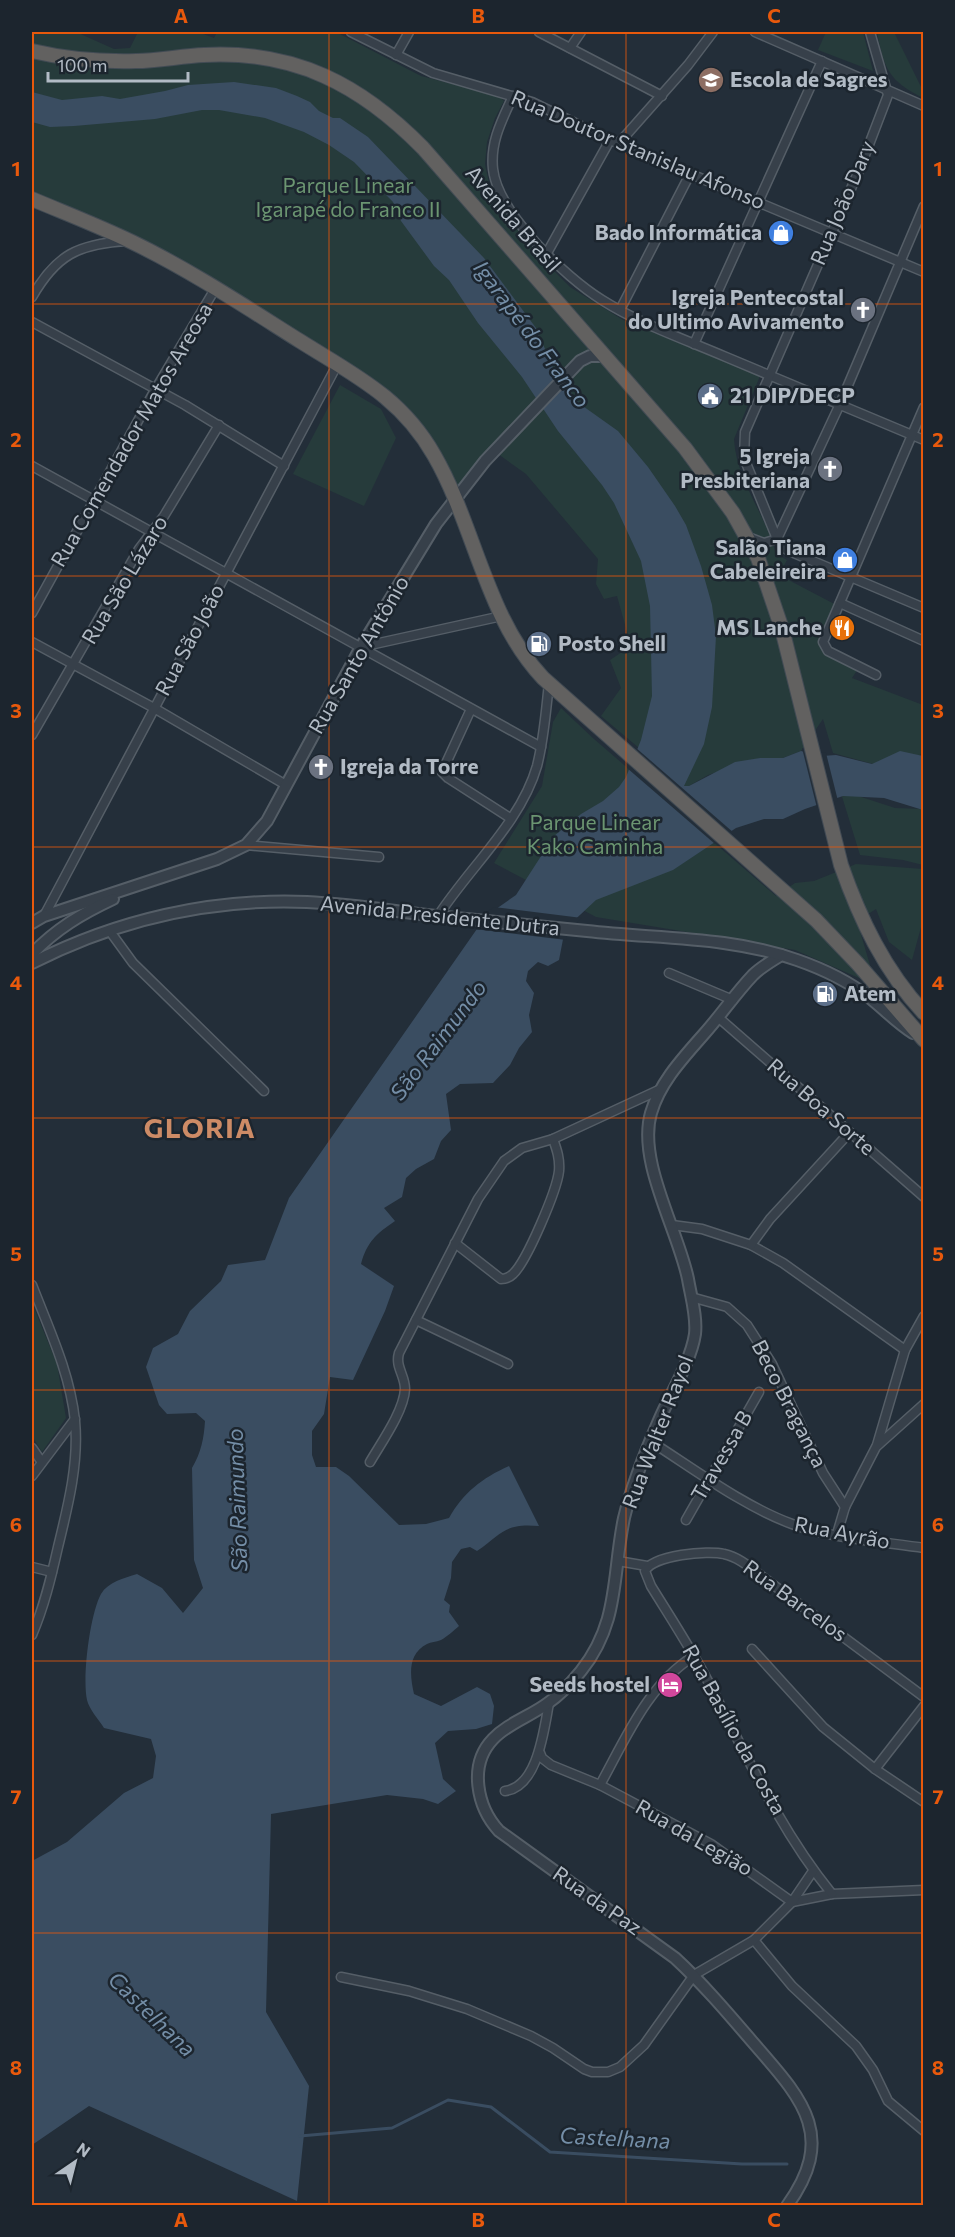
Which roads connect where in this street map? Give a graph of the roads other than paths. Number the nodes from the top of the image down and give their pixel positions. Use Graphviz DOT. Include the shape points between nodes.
graph roads {
  1 [pos="351,32"];
  2 [pos="409,32"];
  3 [pos="539,32"];
  4 [pos="581,32"];
  5 [pos="713,32"];
  6 [pos="755,32"];
  7 [pos="870,32"];
  8 [pos="570,48"];
  9 [pos="32,51"];
  10 [pos="396,55"];
  11 [pos="822,61"];
  12 [pos="888,90"];
  13 [pos="513,96"];
  14 [pos="662,96"];
  15 [pos="924,106"];
  16 [pos="615,141"];
  17 [pos="690,174"];
  18 [pos="32,199"];
  19 [pos="757,201"];
  20 [pos="924,206"];
  21 [pos="830,233"];
  22 [pos="130,241"];
  23 [pos="547,254"];
  24 [pos="900,261"];
  25 [pos="924,272"];
  26 [pos="215,289"];
  27 [pos="32,297"];
  28 [pos="620,310"];
  29 [pos="32,322"];
  30 [pos="694,344"];
  31 [pos="605,356"];
  32 [pos="337,365"];
  33 [pos="769,375"];
  34 [pos="155,390"];
  35 [pos="840,404"];
  36 [pos="924,407"];
  37 [pos="219,425"];
  38 [pos="912,435"];
  39 [pos="924,440"];
  40 [pos="32,466"];
  41 [pos="284,466"];
  42 [pos="455,498"];
  43 [pos="95,501"];
  44 [pos="744,532"];
  45 [pos="151,533"];
  46 [pos="777,539"];
  47 [pos="764,543"];
  48 [pos="758,558"];
  49 [pos="226,574"];
  50 [pos="851,578"];
  51 [pos="840,603"];
  52 [pos="922,604"];
  53 [pos="32,613"];
  54 [pos="502,616"];
  55 [pos="924,641"];
  56 [pos="32,642"];
  57 [pos="361,647"];
  58 [pos="74,664"];
  59 [pos="876,675"];
  60 [pos="549,683"];
  61 [pos="154,708"];
  62 [pos="471,710"];
  63 [pos="32,735"];
  64 [pos="541,747"];
  65 [pos="286,785"];
  66 [pos="510,818"];
  67 [pos="246,845"];
  68 [pos="379,857"];
  69 [pos="154,880"];
  70 [pos="44,916"];
  71 [pos="438,916"];
  72 [pos="32,923"];
  73 [pos="109,930"];
  74 [pos="759,950"];
  75 [pos="32,954"];
  76 [pos="781,955"];
  77 [pos="32,963"];
  78 [pos="669,973"];
  79 [pos="754,974"];
  80 [pos="733,1000"];
  81 [pos="924,1013"];
  82 [pos="719,1018"];
  83 [pos="921,1038"];
  84 [pos="661,1089"];
  85 [pos="264,1091"];
  86 [pos="849,1133"];
  87 [pos="554,1139"];
  88 [pos="924,1197"];
  89 [pos="672,1225"];
  90 [pos="455,1243"];
  91 [pos="751,1245"];
  92 [pos="32,1285"];
  93 [pos="692,1297"];
  94 [pos="924,1316"];
  95 [pos="416,1320"];
  96 [pos="905,1350"];
  97 [pos="508,1364"];
  98 [pos="759,1392"];
  99 [pos="924,1404"];
  100 [pos="75,1419"];
  101 [pos="650,1441"];
  102 [pos="876,1447"];
  103 [pos="32,1448"];
  104 [pos="41,1461"];
  105 [pos="370,1462"];
  106 [pos="32,1476"];
  107 [pos="708,1479"];
  108 [pos="845,1507"];
  109 [pos="686,1520"];
  110 [pos="837,1534"];
  111 [pos="924,1548"];
  112 [pos="618,1561"];
  113 [pos="649,1565"];
  114 [pos="32,1567"];
  115 [pos="52,1572"];
  116 [pos="32,1635"];
  117 [pos="752,1649"];
  118 [pos="694,1656"];
  119 [pos="924,1698"];
  120 [pos="549,1703"];
  121 [pos="924,1706"];
  122 [pos="540,1753"];
  123 [pos="875,1769"];
  124 [pos="600,1785"];
  125 [pos="505,1791"];
  126 [pos="924,1802"];
  127 [pos="499,1831"];
  128 [pos="813,1870"];
  129 [pos="924,1890"];
  130 [pos="832,1894"];
  131 [pos="792,1902"];
  132 [pos="754,1940"];
  133 [pos="694,1975"];
  134 [pos="342,1977"];
  135 [pos="924,2131"];
  136 [pos="787,2205"];
  1 -- 10 [label="street, Rua Doutor Stanislau Afonso"];
  2 -- 10 [label="street"];
  3 -- 8 [label="street"];
  4 -- 8 [label="street"];
  5 -- 14 [label="street"];
  6 -- 11 [label="street"];
  7 -- 12 [label="street"];
  8 -- 14 [label="street"];
  9 -- 31 [label="highway, Avenida Brasil" via="93,62 244,55 314,71 347,86 397,122 423,148"];
  10 -- 13 [label="street, Rua Doutor Stanislau Afonso" via="433,73"];
  11 -- 12 [label="street"];
  11 -- 19 [label="street"];
  12 -- 15 [label="street"];
  12 -- 21 [label="street, Rua João Dary" via="860,168"];
  13 -- 16 [label="street, Rua Doutor Stanislau Afonso"];
  13 -- 23 [label="street" via="494,142 493,172 506,202"];
  14 -- 16 [label="street"];
  16 -- 17 [label="street, Rua Doutor Stanislau Afonso"];
  16 -- 23 [label="street"];
  17 -- 19 [label="street, Rua Doutor Stanislau Afonso"];
  17 -- 28 [label="street"];
  18 -- 22 [label="highway"];
  19 -- 21 [label="street, Rua Doutor Stanislau Afonso"];
  19 -- 30 [label="street"];
  20 -- 24 [label="street"];
  21 -- 24 [label="street, Rua Doutor Stanislau Afonso"];
  21 -- 33 [label="street, Rua João Dary"];
  22 -- 26 [label="highway"];
  22 -- 27 [label="street" via="95,245 62,258 43,277"];
  23 -- 28 [label="street" via="573,280"];
  24 -- 25 [label="street, Rua Doutor Stanislau Afonso"];
  24 -- 35 [label="street"];
  26 -- 32 [label="highway"];
  26 -- 34 [label="street, Rua Comendador Matos Areosa"];
  28 -- 30 [label="street"];
  29 -- 34 [label="street"];
  30 -- 33 [label="street"];
  31 -- 42 [label="street, Rua Santo Antônio" via="590,356 573,368"];
  31 -- 44 [label="highway, Avenida Brasil" via="703,468"];
  32 -- 41 [label="street, Rua São João"];
  32 -- 42 [label="highway" via="390,399 407,417 435,455"];
  33 -- 35 [label="street"];
  33 -- 46 [label="street, Rua João Dary" via="743,446 748,471"];
  34 -- 37 [label="street"];
  34 -- 43 [label="street, Rua Comendador Matos Areosa"];
  35 -- 38 [label="street"];
  35 -- 46 [label="street"];
  36 -- 38 [label="street"];
  37 -- 41 [label="street"];
  37 -- 45 [label="street, Rua São Lázaro"];
  38 -- 39 [label="street"];
  38 -- 50 [label="street"];
  40 -- 43 [label="street"];
  41 -- 49 [label="street, Rua São João"];
  42 -- 54 [label="highway"];
  42 -- 57 [label="street, Rua Santo Antônio" via="424,541"];
  43 -- 45 [label="street"];
  43 -- 53 [label="street, Rua Comendador Matos Areosa"];
  44 -- 47 [label="street"];
  44 -- 48 [label="highway, Avenida Brasil"];
  45 -- 49 [label="street"];
  45 -- 58 [label="street, Rua São Lázaro"];
  46 -- 47 [label="street"];
  46 -- 50 [label="street" via="789,551"];
  47 -- 48 [label="street"];
  48 -- 81 [label="highway, Avenida Brasil" via="782,629 841,865 866,928 888,967"];
  49 -- 57 [label="street"];
  49 -- 61 [label="street, Rua São João"];
  50 -- 51 [label="street"];
  50 -- 52 [label="street"];
  51 -- 55 [label="street"];
  51 -- 59 [label="street" via="823,642 828,651"];
  54 -- 57 [label="street"];
  54 -- 60 [label="highway" via="522,654"];
  56 -- 58 [label="street"];
  57 -- 62 [label="street"];
  57 -- 65 [label="street, Rua Santo Antônio"];
  58 -- 61 [label="street"];
  58 -- 63 [label="street, Rua São Lázaro"];
  60 -- 64 [label="street"];
  60 -- 83 [label="highway" via="776,882 837,941"];
  61 -- 65 [label="street"];
  61 -- 70 [label="street, Rua São João"];
  62 -- 64 [label="street"];
  62 -- 66 [label="street" via="442,772"];
  64 -- 66 [label="street" via="533,776"];
  65 -- 67 [label="street, Rua Santo Antônio" via="267,821"];
  66 -- 71 [label="street"];
  67 -- 68 [label="street"];
  67 -- 69 [label="street, Rua Santo Antônio" via="218,859"];
  69 -- 70 [label="street, Rua Santo Antônio"];
  69 -- 75 [label="street" via="78,916"];
  70 -- 72 [label="street"];
  71 -- 73 [label="street, Avenida Presidente Dutra" via="337,904 253,902 193,909"];
  71 -- 74 [label="street, Avenida Presidente Dutra" via="697,940"];
  73 -- 77 [label="street, Avenida Presidente Dutra"];
  73 -- 85 [label="street" via="133,963"];
  74 -- 76 [label="street, Avenida Presidente Dutra"];
  74 -- 79 [label="street"];
  76 -- 79 [label="street, Rua Walter Rayol"];
  76 -- 83 [label="street, Avenida Presidente Dutra" via="850,984"];
  78 -- 80 [label="street"];
  79 -- 80 [label="street, Rua Walter Rayol"];
  80 -- 82 [label="street, Rua Walter Rayol"];
  82 -- 84 [label="street, Rua Walter Rayol"];
  82 -- 86 [label="street, Rua Boa Sorte"];
  84 -- 87 [label="street"];
  84 -- 89 [label="street, Rua Walter Rayol" via="650,1115 649,1142 652,1169"];
  86 -- 88 [label="street, Rua Boa Sorte"];
  86 -- 91 [label="street"];
  87 -- 90 [label="street" via="522,1148 504,1161"];
  87 -- 90 [label="street" via="560,1158 557,1182 518,1270 501,1280"];
  89 -- 91 [label="street" via="699,1228"];
  89 -- 93 [label="street, Rua Walter Rayol"];
  90 -- 95 [label="street"];
  91 -- 96 [label="street" via="783,1263"];
  92 -- 100 [label="street" via="66,1373"];
  93 -- 101 [label="street, Rua Walter Rayol" via="695,1334"];
  93 -- 108 [label="street, Beco Bragança" via="727,1307 747,1325 772,1364 823,1473"];
  94 -- 96 [label="street"];
  95 -- 97 [label="street"];
  95 -- 105 [label="street" via="397,1361 405,1382 404,1399"];
  96 -- 102 [label="street"];
  98 -- 107 [label="street, Travessa B"];
  99 -- 102 [label="street"];
  100 -- 104 [label="street"];
  100 -- 115 [label="street" via="73,1473"];
  101 -- 107 [label="street, Rua Ayrão"];
  101 -- 112 [label="street, Rua Walter Rayol" via="624,1519"];
  102 -- 108 [label="street"];
  103 -- 104 [label="street"];
  104 -- 106 [label="street"];
  107 -- 109 [label="street, Travessa B"];
  107 -- 110 [label="street, Rua Ayrão" via="776,1518 806,1529"];
  108 -- 110 [label="street"];
  110 -- 111 [label="street, Rua Ayrão"];
  112 -- 113 [label="street"];
  112 -- 120 [label="street, Rua Walter Rayol" via="602,1640 580,1672"];
  113 -- 118 [label="street, Rua Basílio da Costa" via="645,1571 651,1586"];
  113 -- 119 [label="street, Rua Barcelos" via="681,1555 726,1554"];
  114 -- 115 [label="street"];
  115 -- 116 [label="street"];
  117 -- 123 [label="street" via="816,1720"];
  118 -- 124 [label="street" via="674,1671 649,1701"];
  118 -- 128 [label="street, Rua Basílio da Costa" via="744,1754"];
  120 -- 122 [label="street"];
  120 -- 127 [label="street, Rua Walter Rayol" via="491,1740 478,1770 480,1798 488,1819"];
  121 -- 123 [label="street"];
  122 -- 124 [label="street, Rua da Legião" via="551,1765"];
  122 -- 125 [label="street" via="518,1787"];
  123 -- 126 [label="street"];
  124 -- 131 [label="street, Rua da Legião" via="711,1844"];
  127 -- 133 [label="street, Rua da Paz" via="652,1940"];
  128 -- 130 [label="street, Rua Basílio da Costa"];
  128 -- 131 [label="street"];
  129 -- 130 [label="street"];
  130 -- 131 [label="street"];
  131 -- 132 [label="street"];
  132 -- 133 [label="street"];
  132 -- 135 [label="street" via="792,1986 856,2046 888,2101"];
  133 -- 134 [label="street" via="644,2045 620,2067 608,2072 584,2069 531,2036 467,2009 409,1991"];
  133 -- 136 [label="street, Rua da Paz" via="790,2086 804,2109 811,2159 807,2174"];
}
